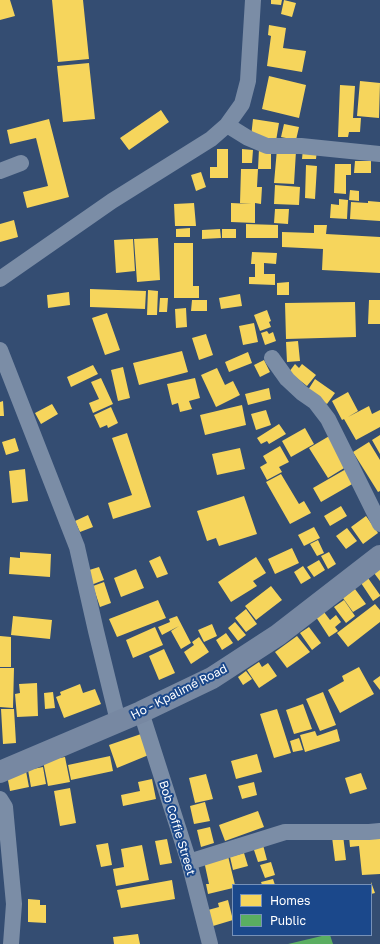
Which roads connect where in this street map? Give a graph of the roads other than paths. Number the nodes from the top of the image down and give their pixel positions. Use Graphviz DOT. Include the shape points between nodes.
graph roads {
  1 [pos="253,0"];
  2 [pos="227,125"];
  3 [pos="380,154"];
  4 [pos="21,163"];
  5 [pos="0,172"];
  6 [pos="0,279"];
  7 [pos="0,350"];
  8 [pos="272,358"];
  9 [pos="380,524"];
  10 [pos="380,556"];
  11 [pos="141,712"];
  12 [pos="118,721"];
  13 [pos="0,772"];
  14 [pos="0,799"];
  15 [pos="380,830"];
  16 [pos="189,862"];
  17 [pos="11,944"];
  18 [pos="210,944"];
  1 -- 2 [label="street" via="248,81 242,104"];
  2 -- 3 [label="street" via="267,146 301,146"];
  2 -- 6 [label="street" via="211,139 112,201"];
  4 -- 5 [label="street"];
  7 -- 12 [label="street" via="76,547"];
  8 -- 9 [label="street" via="287,379 315,402 328,419"];
  10 -- 11 [label="main road, Ho - Kpalimé Road" via="278,635 212,678"];
  11 -- 12 [label="main road, Ho - Kpalimé Road"];
  11 -- 16 [label="street, Bob Coffie Street"];
  12 -- 13 [label="main road, Ho - Kpalimé Road"];
  14 -- 17 [label="street" via="5,806 14,904"];
  15 -- 16 [label="street" via="284,832"];
  16 -- 18 [label="street, Bob Coffie Street"];
}
